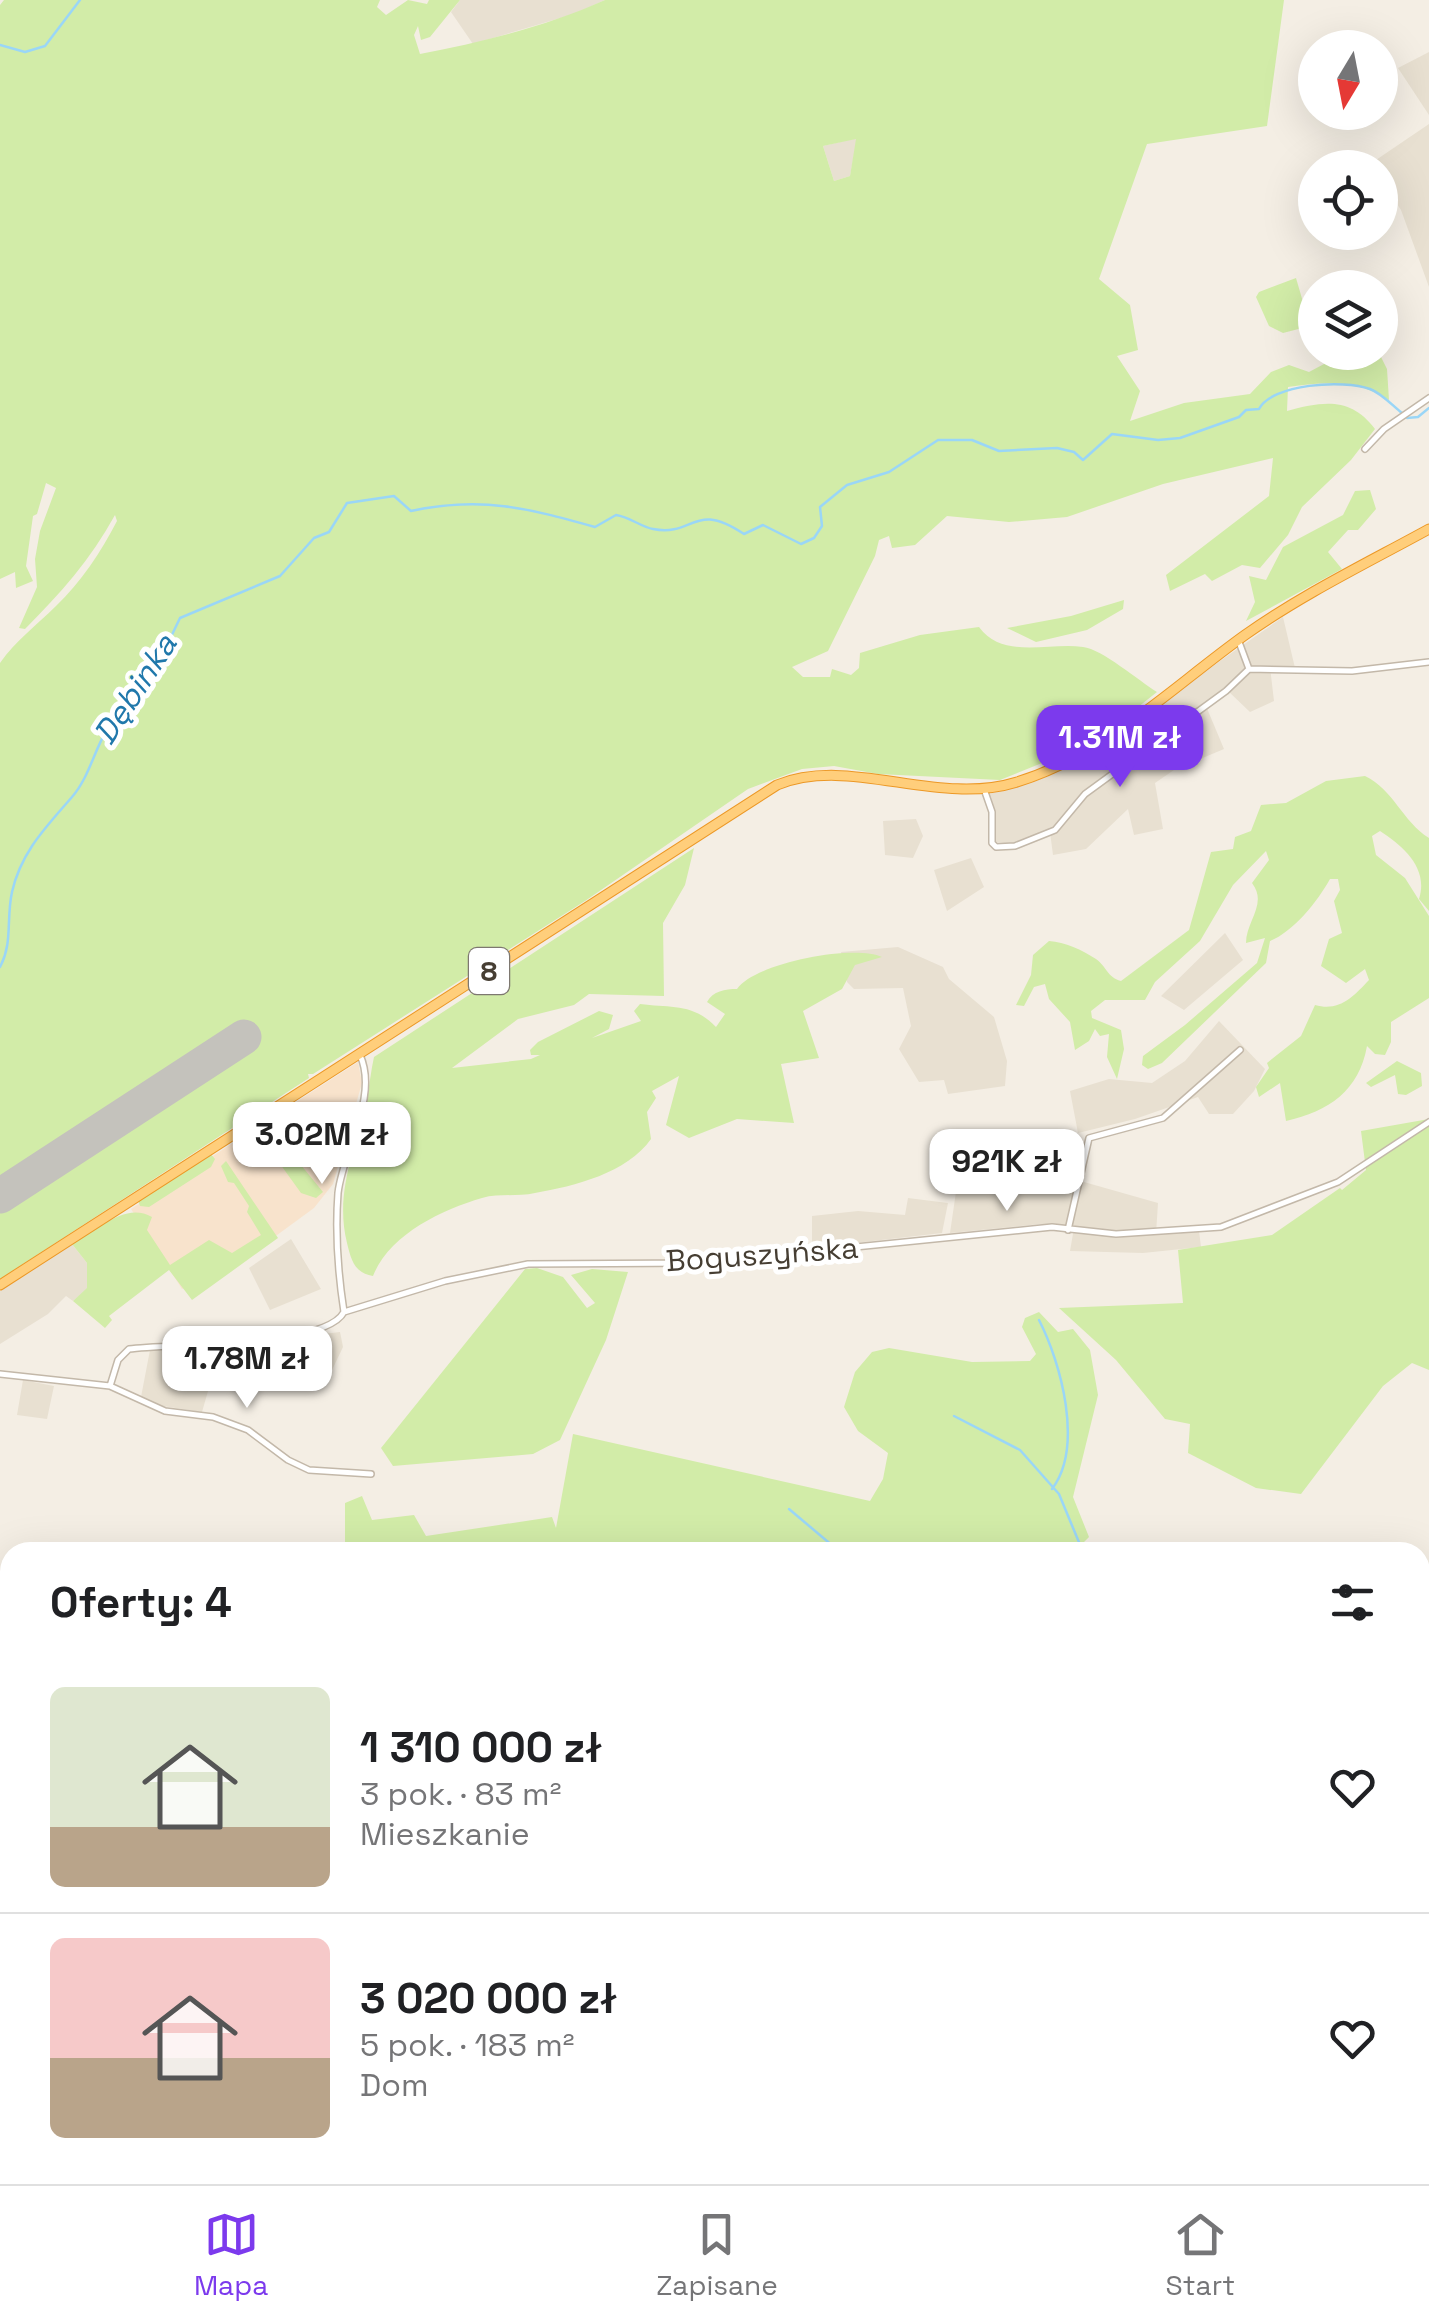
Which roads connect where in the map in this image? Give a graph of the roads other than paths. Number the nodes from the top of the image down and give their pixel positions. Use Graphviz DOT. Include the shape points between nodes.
graph roads {
  1 [pos="1429,398"];
  2 [pos="1365,449"];
  3 [pos="1429,529"];
  4 [pos="1238,640"];
  5 [pos="1429,662"];
  6 [pos="1249,669"];
  7 [pos="984,789"];
  8 [pos="1240,1050"];
  9 [pos="359,1052"];
  10 [pos="1429,1122"];
  11 [pos="1068,1230"];
  12 [pos="0,1285"];
  13 [pos="344,1312"];
  14 [pos="0,1374"];
  15 [pos="110,1386"];
  16 [pos="371,1474"];
  1 -- 2 [label="street"];
  3 -- 4 [label="highway, 8"];
  4 -- 6 [label="street"];
  4 -- 7 [label="highway, 8" via="1097,747"];
  5 -- 6 [label="street" via="1352,672"];
  6 -- 7 [label="street" via="1085,794 1050,834 994,845"];
  7 -- 9 [label="highway, 8" via="834,774 777,785"];
  8 -- 11 [label="street" via="1163,1118 1088,1138"];
  9 -- 12 [label="highway, 8"];
  9 -- 13 [label="street" via="366,1088 338,1191"];
  10 -- 11 [label="street, Boguszyńska" via="1338,1182 1242,1221 1170,1232"];
  11 -- 13 [label="street, Boguszyńska" via="697,1263 514,1267"];
  13 -- 15 [label="street, Boguszyńska" via="333,1325 280,1337 129,1348"];
  14 -- 15 [label="street"];
  15 -- 16 [label="street" via="164,1410 248,1430 309,1470"];
}
